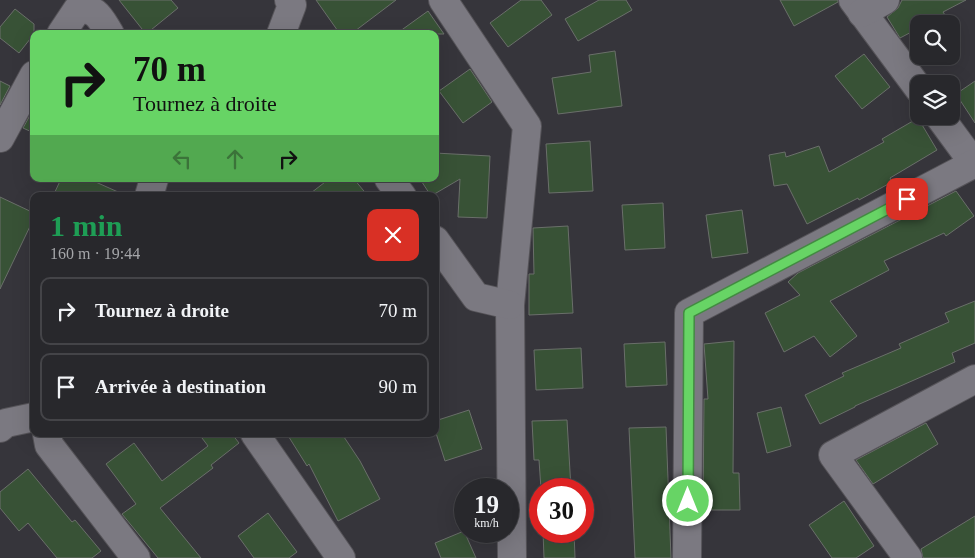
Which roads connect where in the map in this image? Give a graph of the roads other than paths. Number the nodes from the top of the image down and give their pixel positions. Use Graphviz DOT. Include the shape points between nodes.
graph roads {
  1 [pos="290,0"];
  2 [pos="443,0"];
  3 [pos="867,4"];
  4 [pos="64,30"];
  5 [pos="108,30"];
  6 [pos="283,30"];
  7 [pos="910,75"];
  8 [pos="30,82"];
  9 [pos="946,125"];
  10 [pos="0,138"];
  11 [pos="975,164"];
  12 [pos="391,182"];
  13 [pos="399,192"];
  14 [pos="439,246"];
  15 [pos="510,305"];
  16 [pos="975,379"];
  17 [pos="30,418"];
  18 [pos="0,428"];
  19 [pos="48,437"];
  20 [pos="257,437"];
  21 [pos="136,558"];
  22 [pos="342,558"];
  23 [pos="512,558"];
  24 [pos="687,558"];
  25 [pos="908,558"];
  1 -- 6 [label="street" via="292,6"];
  2 -- 15 [label="street" via="527,126"];
  3 -- 7 [label="street"];
  4 -- 5 [label="street" via="77,10 88,9 98,14"];
  8 -- 10 [label="street"];
  9 -- 11 [label="street"];
  11 -- 24 [label="street" via="689,313"];
  12 -- 13 [label="street"];
  14 -- 15 [label="street" via="476,297"];
  15 -- 23 [label="street"];
  16 -- 25 [label="street" via="833,455"];
  17 -- 18 [label="street" via="6,423"];
  19 -- 21 [label="street" via="49,445"];
  20 -- 22 [label="street"];
}
